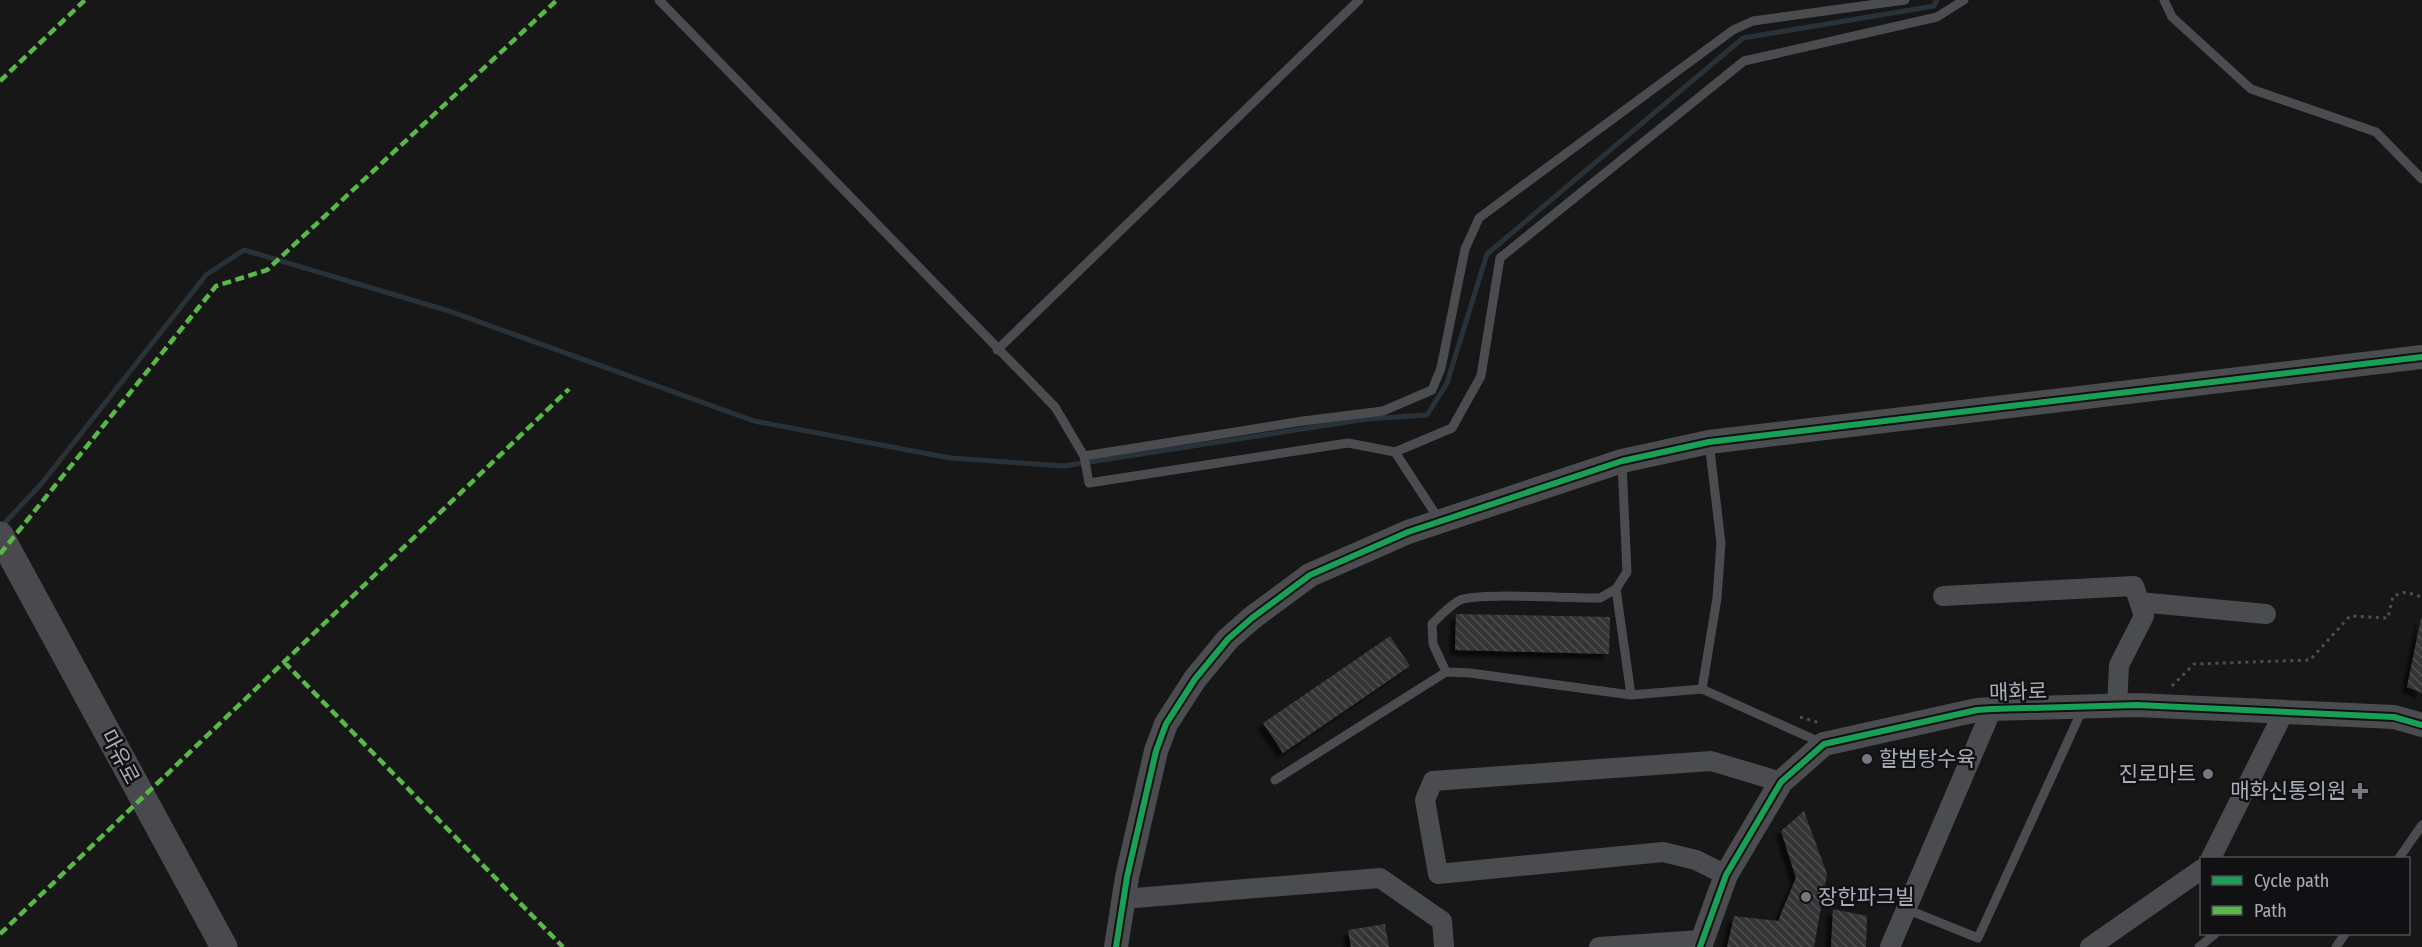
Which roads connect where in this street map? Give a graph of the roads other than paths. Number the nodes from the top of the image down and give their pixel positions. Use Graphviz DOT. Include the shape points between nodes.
graph roads {
  1 [pos="659,0"];
  2 [pos="1359,0"];
  3 [pos="1905,0"];
  4 [pos="1964,0"];
  5 [pos="2164,0"];
  6 [pos="2422,178"];
  7 [pos="997,350"];
  8 [pos="2422,357"];
  9 [pos="1709,442"];
  10 [pos="1395,452"];
  11 [pos="1084,456"];
  12 [pos="1622,461"];
  13 [pos="1440,522"];
  14 [pos="0,535"];
  15 [pos="1616,590"];
  16 [pos="1943,596"];
  17 [pos="2139,602"];
  18 [pos="2266,614"];
  19 [pos="1446,672"];
  20 [pos="1702,689"];
  21 [pos="1631,695"];
  22 [pos="2117,706"];
  23 [pos="2084,707"];
  24 [pos="1992,710"];
  25 [pos="2284,712"];
  26 [pos="2422,725"];
  27 [pos="1824,744"];
  28 [pos="1275,780"];
  29 [pos="1781,782"];
  30 [pos="2422,825"];
  31 [pos="2212,857"];
  32 [pos="2400,857"];
  33 [pos="2200,870"];
  34 [pos="1726,875"];
  35 [pos="1123,899"];
  36 [pos="1906,909"];
  37 [pos="2213,935"];
  38 [pos="1700,944"];
  39 [pos="224,947"];
  40 [pos="1116,947"];
  41 [pos="1444,947"];
  42 [pos="1599,947"];
  43 [pos="1890,947"];
  44 [pos="2090,947"];
  45 [pos="2199,947"];
  1 -- 7 [label="lane"];
  2 -- 7 [label="lane"];
  3 -- 11 [label="lane" via="1753,21 1732,30 1479,218 1465,249 1441,368 1432,390 1383,411"];
  4 -- 10 [label="lane" via="1937,17 1744,61 1500,258 1481,376 1452,428"];
  5 -- 6 [label="lane" via="2172,17 2251,89 2376,132"];
  7 -- 11 [label="lane" via="1055,407"];
  8 -- 9 [label="street"];
  9 -- 12 [label="street"];
  9 -- 20 [label="lane" via="1721,543 1717,598"];
  10 -- 11 [label="lane" via="1348,443 1089,483"];
  10 -- 13 [label="lane"];
  12 -- 13 [label="street"];
  12 -- 15 [label="lane" via="1627,572"];
  13 -- 35 [label="street" via="1310,575 1228,639 1195,679 1166,724 1156,751"];
  14 -- 39 [label="main road, 마유로"];
  15 -- 19 [label="lane" via="1600,598 1462,599 1432,624 1433,644"];
  15 -- 21 [label="lane"];
  16 -- 17 [label="street" via="2134,586"];
  17 -- 18 [label="street"];
  17 -- 22 [label="street" via="2144,616 2119,665"];
  19 -- 21 [label="lane"];
  19 -- 28 [label="lane"];
  20 -- 21 [label="lane"];
  20 -- 27 [label="lane"];
  22 -- 23 [label="street, 매화로"];
  22 -- 25 [label="street, 매화로"];
  23 -- 24 [label="street, 매화로"];
  23 -- 36 [label="lane" via="1978,938"];
  24 -- 27 [label="street, 매화로"];
  24 -- 36 [label="street"];
  25 -- 26 [label="street, 매화로" via="2394,717"];
  25 -- 31 [label="street"];
  27 -- 29 [label="street, 매화로"];
  29 -- 34 [label="street, 매화로"];
  29 -- 34 [label="street" via="1711,761 1433,781 1425,800 1438,874 1663,852 1696,860"];
  30 -- 32 [label="lane"];
  33 -- 44 [label="street"];
  34 -- 38 [label="street, 매화로"];
  35 -- 40 [label="street"];
  35 -- 41 [label="street" via="1380,878 1442,921"];
  36 -- 43 [label="street"];
  37 -- 45 [label="lane"];
  38 -- 42 [label="street"];
}
